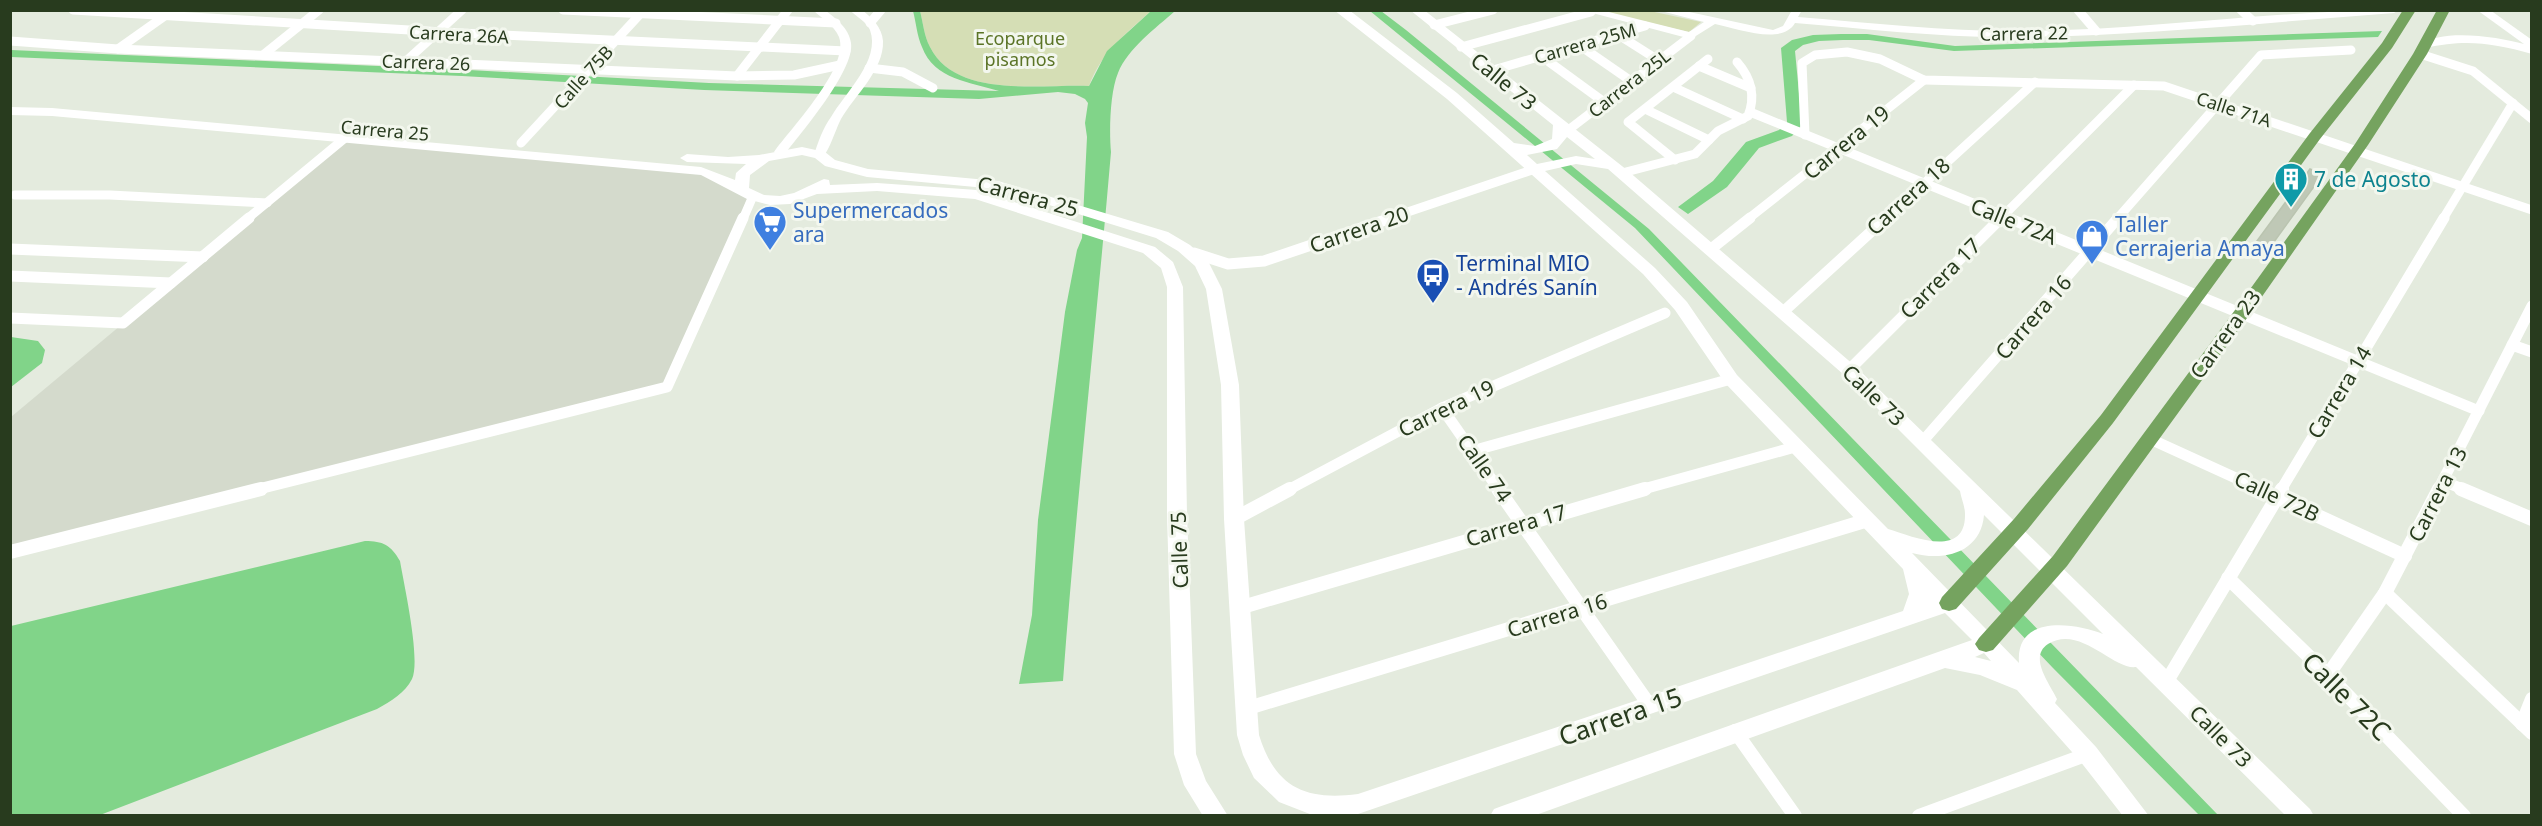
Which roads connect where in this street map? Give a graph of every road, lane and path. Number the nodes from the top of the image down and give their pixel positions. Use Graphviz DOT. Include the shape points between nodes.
graph roads {
  1 [pos="73,10"];
  2 [pos="319,10"];
  3 [pos="462,10"];
  4 [pos="563,10"];
  5 [pos="788,10"];
  6 [pos="818,10"];
  7 [pos="855,10"];
  8 [pos="881,10"];
  9 [pos="1340,10"];
  10 [pos="1416,10"];
  11 [pos="1493,10"];
  12 [pos="1662,10"];
  13 [pos="2078,10"];
  14 [pos="2241,10"];
  15 [pos="2394,10"];
  16 [pos="2410,10"];
  17 [pos="2444,10"];
  18 [pos="2482,10"];
  19 [pos="2497,10"];
  20 [pos="1589,11"];
  21 [pos="169,13"];
  22 [pos="642,13"];
  23 [pos="1695,15"];
  24 [pos="1795,15"];
  25 [pos="780,21"];
  26 [pos="2253,21"];
  27 [pos="304,22"];
  28 [pos="1711,22"];
  29 [pos="836,23"];
  30 [pos="870,23"];
  31 [pos="1434,25"];
  32 [pos="1645,26"];
  33 [pos="2096,32"];
  34 [pos="437,33"];
  35 [pos="1617,34"];
  36 [pos="1692,36"];
  37 [pos="10,41"];
  38 [pos="614,42"];
  39 [pos="2532,44"];
  40 [pos="1580,45"];
  41 [pos="1461,47"];
  42 [pos="759,48"];
  43 [pos="118,49"];
  44 [pos="2351,50"];
  45 [pos="2423,50"];
  46 [pos="846,51"];
  47 [pos="2532,51"];
  48 [pos="263,55"];
  49 [pos="1541,56"];
  50 [pos="1708,59"];
  51 [pos="1658,60"];
  52 [pos="405,62"];
  53 [pos="1737,62"];
  54 [pos="840,65"];
  55 [pos="1699,66"];
  56 [pos="869,68"];
  57 [pos="589,70"];
  58 [pos="1490,71"];
  59 [pos="737,76"];
  60 [pos="1924,80"];
  61 [pos="1631,81"];
  62 [pos="2035,82"];
  63 [pos="2134,85"];
  64 [pos="1673,87"];
  65 [pos="933,88"];
  66 [pos="1751,88"];
  67 [pos="10,100"];
  68 [pos="1604,102"];
  69 [pos="2220,104"];
  70 [pos="2512,104"];
  71 [pos="1645,109"];
  72 [pos="10,111"];
  73 [pos="1746,116"];
  74 [pos="2532,119"];
  75 [pos="1563,130"];
  76 [pos="1802,134"];
  77 [pos="2315,136"];
  78 [pos="345,138"];
  79 [pos="1709,140"];
  80 [pos="521,142"];
  81 [pos="1504,144"];
  82 [pos="1838,149"];
  83 [pos="2357,151"];
  84 [pos="780,153"];
  85 [pos="760,159"];
  86 [pos="825,159"];
  87 [pos="1675,160"];
  88 [pos="1535,169"];
  89 [pos="1618,170"];
  90 [pos="1921,183"];
  91 [pos="2463,186"];
  92 [pos="816,189"];
  93 [pos="747,192"];
  94 [pos="15,195"];
  95 [pos="267,203"];
  96 [pos="2532,210"];
  97 [pos="2001,216"];
  98 [pos="1184,248"];
  99 [pos="10,249"];
  100 [pos="1711,249"];
  101 [pos="2090,252"];
  102 [pos="203,257"];
  103 [pos="10,276"];
  104 [pos="1174,276"];
  105 [pos="171,283"];
  106 [pos="2198,296"];
  107 [pos="2532,306"];
  108 [pos="1783,312"];
  109 [pos="1665,313"];
  110 [pos="2241,314"];
  111 [pos="10,318"];
  112 [pos="2512,345"];
  113 [pos="2532,352"];
  114 [pos="2358,362"];
  115 [pos="1849,370"];
  116 [pos="1731,379"];
  117 [pos="1442,408"];
  118 [pos="2479,411"];
  119 [pos="2148,438"];
  120 [pos="1922,442"];
  121 [pos="1795,447"];
  122 [pos="1472,451"];
  123 [pos="2443,481"];
  124 [pos="1968,488"];
  125 [pos="2277,496"];
  126 [pos="1234,519"];
  127 [pos="2532,519"];
  128 [pos="1868,520"];
  129 [pos="1523,523"];
  130 [pos="2009,537"];
  131 [pos="10,552"];
  132 [pos="2405,556"];
  133 [pos="1910,563"];
  134 [pos="2048,575"];
  135 [pos="2228,578"];
  136 [pos="2385,593"];
  137 [pos="1952,600"];
  138 [pos="1582,607"];
  139 [pos="1239,608"];
  140 [pos="1910,616"];
  141 [pos="1989,640"];
  142 [pos="1941,658"];
  143 [pos="2154,672"];
  144 [pos="2328,675"];
  145 [pos="2029,689"];
  146 [pos="2532,699"];
  147 [pos="1650,706"];
  148 [pos="1245,710"];
  149 [pos="2527,729"];
  150 [pos="1735,731"];
  151 [pos="2080,745"];
  152 [pos="1216,816"];
  153 [pos="1502,816"];
  154 [pos="1795,816"];
  155 [pos="1919,816"];
  156 [pos="2137,816"];
  157 [pos="2302,816"];
  158 [pos="2464,816"];
  1 -- 21 [label="street, Carrera 26A"];
  2 -- 27 [label="street"];
  3 -- 34 [label="street"];
  4 -- 22 [label="street"];
  5 -- 25 [label="street"];
  6 -- 29 [label="street"];
  7 -- 30 [label="street"];
  8 -- 30 [label="street"];
  9 -- 81 [label="main road" via="1452,96"];
  10 -- 31 [label="main road, Calle 73"];
  11 -- 31 [label="street"];
  12 -- 23 [label="street, Carrera 22"];
  13 -- 33 [label="street"];
  14 -- 26 [label="street"];
  15 -- 26 [label="street, Carrera 22"];
  16 -- 77 [label="main road, Carrera 23"];
  17 -- 45 [label="main road, Carrera 23"];
  18 -- 39 [label="street"];
  19 -- 39 [label="street"];
  20 -- 32 [label="street"];
  20 -- 41 [label="street"];
  21 -- 27 [label="street, Carrera 26A"];
  21 -- 43 [label="street"];
  22 -- 25 [label="street"];
  22 -- 38 [label="street, Calle 75B"];
  23 -- 28 [label="street, Carrera 22"];
  24 -- 28 [label="street, Carrera 22" via="1784,31 1774,33"];
  24 -- 33 [label="street, Carrera 22" via="1984,34"];
  25 -- 29 [label="street"];
  25 -- 42 [label="street"];
  26 -- 33 [label="street, Carrera 22"];
  27 -- 34 [label="street, Carrera 26A"];
  27 -- 48 [label="street"];
  28 -- 36 [label="street"];
  29 -- 46 [label="street" via="845,37"];
  30 -- 56 [label="street" via="876,31 877,45"];
  31 -- 41 [label="main road, Calle 73"];
  32 -- 35 [label="street, Carrera 25M"];
  32 -- 36 [label="street"];
  34 -- 38 [label="street, Carrera 26A"];
  34 -- 52 [label="street"];
  35 -- 40 [label="street, Carrera 25M"];
  35 -- 51 [label="street"];
  36 -- 51 [label="street, Carrera 25L"];
  37 -- 43 [label="street, Carrera 26"];
  38 -- 42 [label="street, Carrera 26A"];
  38 -- 57 [label="street, Calle 75B"];
  40 -- 49 [label="street, Carrera 25M"];
  40 -- 61 [label="street"];
  41 -- 58 [label="main road, Calle 73"];
  42 -- 46 [label="street, Carrera 26A"];
  42 -- 59 [label="street"];
  43 -- 48 [label="street, Carrera 26"];
  44 -- 69 [label="street, Carrera 16" via="2261,55"];
  45 -- 47 [label="street" via="2444,39 2467,38"];
  45 -- 70 [label="street" via="2473,71"];
  45 -- 83 [label="main road, Carrera 23"];
  46 -- 54 [label="street"];
  48 -- 52 [label="street, Carrera 26"];
  49 -- 58 [label="street, Carrera 25M"];
  49 -- 68 [label="street"];
  50 -- 55 [label="street"];
  51 -- 61 [label="street, Carrera 25L"];
  52 -- 57 [label="street, Carrera 26"];
  53 -- 66 [label="street"];
  54 -- 59 [label="street, Carrera 26" via="794,75"];
  54 -- 84 [label="street"];
  55 -- 64 [label="street"];
  55 -- 66 [label="street"];
  56 -- 65 [label="street" via="898,69"];
  56 -- 86 [label="street" via="824,141"];
  57 -- 59 [label="street, Carrera 26"];
  57 -- 80 [label="street, Calle 75B"];
  58 -- 75 [label="main road, Calle 73"];
  60 -- 62 [label="street, Calle 71A"];
  60 -- 76 [label="street" via="1876,58 1818,53 1802,63"];
  60 -- 82 [label="street, Carrera 19"];
  61 -- 68 [label="street, Carrera 25L"];
  62 -- 63 [label="street, Calle 71A"];
  62 -- 90 [label="street, Carrera 18"];
  63 -- 69 [label="street, Calle 71A" via="2164,86"];
  63 -- 97 [label="street, Carrera 17"];
  64 -- 71 [label="street"];
  64 -- 73 [label="street, Calle 72A"];
  66 -- 73 [label="street"];
  67 -- 80 [label="main road, Carrera 25" via="66,100"];
  68 -- 75 [label="street, Carrera 25L"];
  69 -- 77 [label="street, Calle 71A"];
  69 -- 101 [label="street, Carrera 16"];
  70 -- 74 [label="street"];
  70 -- 91 [label="street, Carrera 14"];
  71 -- 79 [label="street"];
  71 -- 87 [label="street" via="1628,122"];
  72 -- 78 [label="main road, Carrera 25"];
  73 -- 76 [label="street, Calle 72A"];
  73 -- 79 [label="street"];
  75 -- 81 [label="main road" via="1554,146 1532,151"];
  75 -- 89 [label="main road, Calle 73"];
  76 -- 82 [label="street, Calle 72A"];
  77 -- 83 [label="street, Calle 71A"];
  77 -- 106 [label="main road, Carrera 23"];
  78 -- 93 [label="main road, Carrera 25" via="700,171"];
  78 -- 95 [label="street"];
  79 -- 87 [label="street" via="1695,154"];
  80 -- 85 [label="main road, Carrera 25" via="710,160"];
  81 -- 88 [label="main road"];
  82 -- 90 [label="street, Calle 72A"];
  82 -- 100 [label="street, Carrera 19"];
  83 -- 91 [label="street, Calle 71A"];
  83 -- 110 [label="main road, Carrera 23"];
  84 -- 85 [label="main road, Carrera 25"];
  84 -- 86 [label="main road, Carrera 25" via="802,151"];
  85 -- 93 [label="main road" via="743,173"];
  86 -- 92 [label="main road" via="830,176"];
  86 -- 98 [label="main road, Carrera 25" via="867,172 964,180 1028,192 1162,236"];
  87 -- 89 [label="street"];
  88 -- 89 [label="main road" via="1576,159"];
  88 -- 98 [label="street, Carrera 20" via="1264,261 1224,265"];
  88 -- 116 [label="main road" via="1649,271 1681,306"];
  89 -- 100 [label="main road, Calle 73"];
  90 -- 97 [label="street, Calle 72A"];
  90 -- 108 [label="street, Carrera 18"];
  91 -- 96 [label="street, Calle 71A"];
  91 -- 114 [label="street, Carrera 14"];
  92 -- 93 [label="main road, Carrera 25" via="783,200"];
  92 -- 104 [label="main road, Carrera 25" via="866,186 977,195 1149,250 1165,262"];
  93 -- 131 [label="street" via="667,387"];
  94 -- 95 [label="street" via="110,195"];
  95 -- 102 [label="street"];
  97 -- 101 [label="street, Calle 72A"];
  97 -- 115 [label="street, Carrera 17"];
  98 -- 126 [label="main road, Carrera 25" via="1202,264 1214,290 1230,385"];
  99 -- 102 [label="street"];
  100 -- 108 [label="main road, Calle 73"];
  101 -- 106 [label="street, Calle 72A"];
  101 -- 120 [label="street, Carrera 16"];
  102 -- 105 [label="street"];
  103 -- 105 [label="street"];
  104 -- 152 [label="main road, Calle 75" via="1185,754 1196,785"];
  105 -- 111 [label="street" via="123,323"];
  106 -- 110 [label="street, Calle 72A"];
  106 -- 130 [label="main road, Carrera 23" via="2107,418"];
  107 -- 112 [label="street, Carrera 13"];
  108 -- 115 [label="main road, Calle 73"];
  109 -- 117 [label="street, Carrera 19"];
  110 -- 114 [label="street, Calle 72A"];
  110 -- 119 [label="main road, Carrera 23"];
  112 -- 113 [label="street"];
  112 -- 118 [label="street, Carrera 13"];
  114 -- 118 [label="street, Calle 72A"];
  114 -- 125 [label="street, Carrera 14"];
  115 -- 120 [label="main road, Calle 73"];
  116 -- 121 [label="main road"];
  116 -- 122 [label="street"];
  117 -- 122 [label="street, Calle 74"];
  117 -- 126 [label="street, Carrera 19"];
  118 -- 123 [label="street, Carrera 13"];
  119 -- 125 [label="street, Calle 72B"];
  119 -- 134 [label="main road, Carrera 23"];
  120 -- 124 [label="main road, Calle 73"];
  121 -- 128 [label="main road"];
  121 -- 129 [label="street, Carrera 17"];
  122 -- 129 [label="street, Calle 74"];
  123 -- 127 [label="street"];
  123 -- 132 [label="street, Carrera 13"];
  124 -- 128 [label="main road" via="1976,512 1974,531 1957,545 1919,548 1890,538"];
  124 -- 130 [label="main road, Calle 73"];
  125 -- 132 [label="street, Calle 72B"];
  125 -- 135 [label="street, Carrera 14"];
  126 -- 139 [label="main road"];
  128 -- 133 [label="main road"];
  128 -- 138 [label="street, Carrera 16"];
  129 -- 138 [label="street, Calle 74"];
  129 -- 139 [label="street, Carrera 17"];
  130 -- 134 [label="main road, Calle 73"];
  130 -- 137 [label="main road, Carrera 23"];
  132 -- 136 [label="street, Carrera 13"];
  133 -- 137 [label="main road"];
  133 -- 140 [label="main road" via="1920,594"];
  134 -- 141 [label="main road, Carrera 23"];
  134 -- 143 [label="main road, Calle 73"];
  135 -- 143 [label="street, Carrera 14"];
  135 -- 144 [label="street, Calle 72C"];
  136 -- 144 [label="street, Carrera 13"];
  136 -- 149 [label="street"];
  137 -- 140 [label="main road, Carrera 15"];
  137 -- 141 [label="main road"];
  138 -- 147 [label="street, Calle 74"];
  138 -- 148 [label="street, Carrera 16"];
  139 -- 148 [label="main road"];
  140 -- 147 [label="main road, Carrera 15"];
  141 -- 142 [label="main road"];
  141 -- 145 [label="main road"];
  142 -- 145 [label="main road" via="1988,668"];
  142 -- 150 [label="main road"];
  143 -- 151 [label="main road" via="2088,637 2069,633 2046,635 2036,642 2030,656 2031,668 2048,702"];
  143 -- 157 [label="main road, Calle 73"];
  144 -- 158 [label="street, Calle 72C"];
  145 -- 151 [label="main road"];
  146 -- 149 [label="street"];
  147 -- 148 [label="main road, Carrera 15" via="1358,804 1323,807 1289,796 1267,779 1251,752"];
  150 -- 153 [label="main road"];
  150 -- 154 [label="street"];
  151 -- 155 [label="street"];
  151 -- 156 [label="main road"];
}
